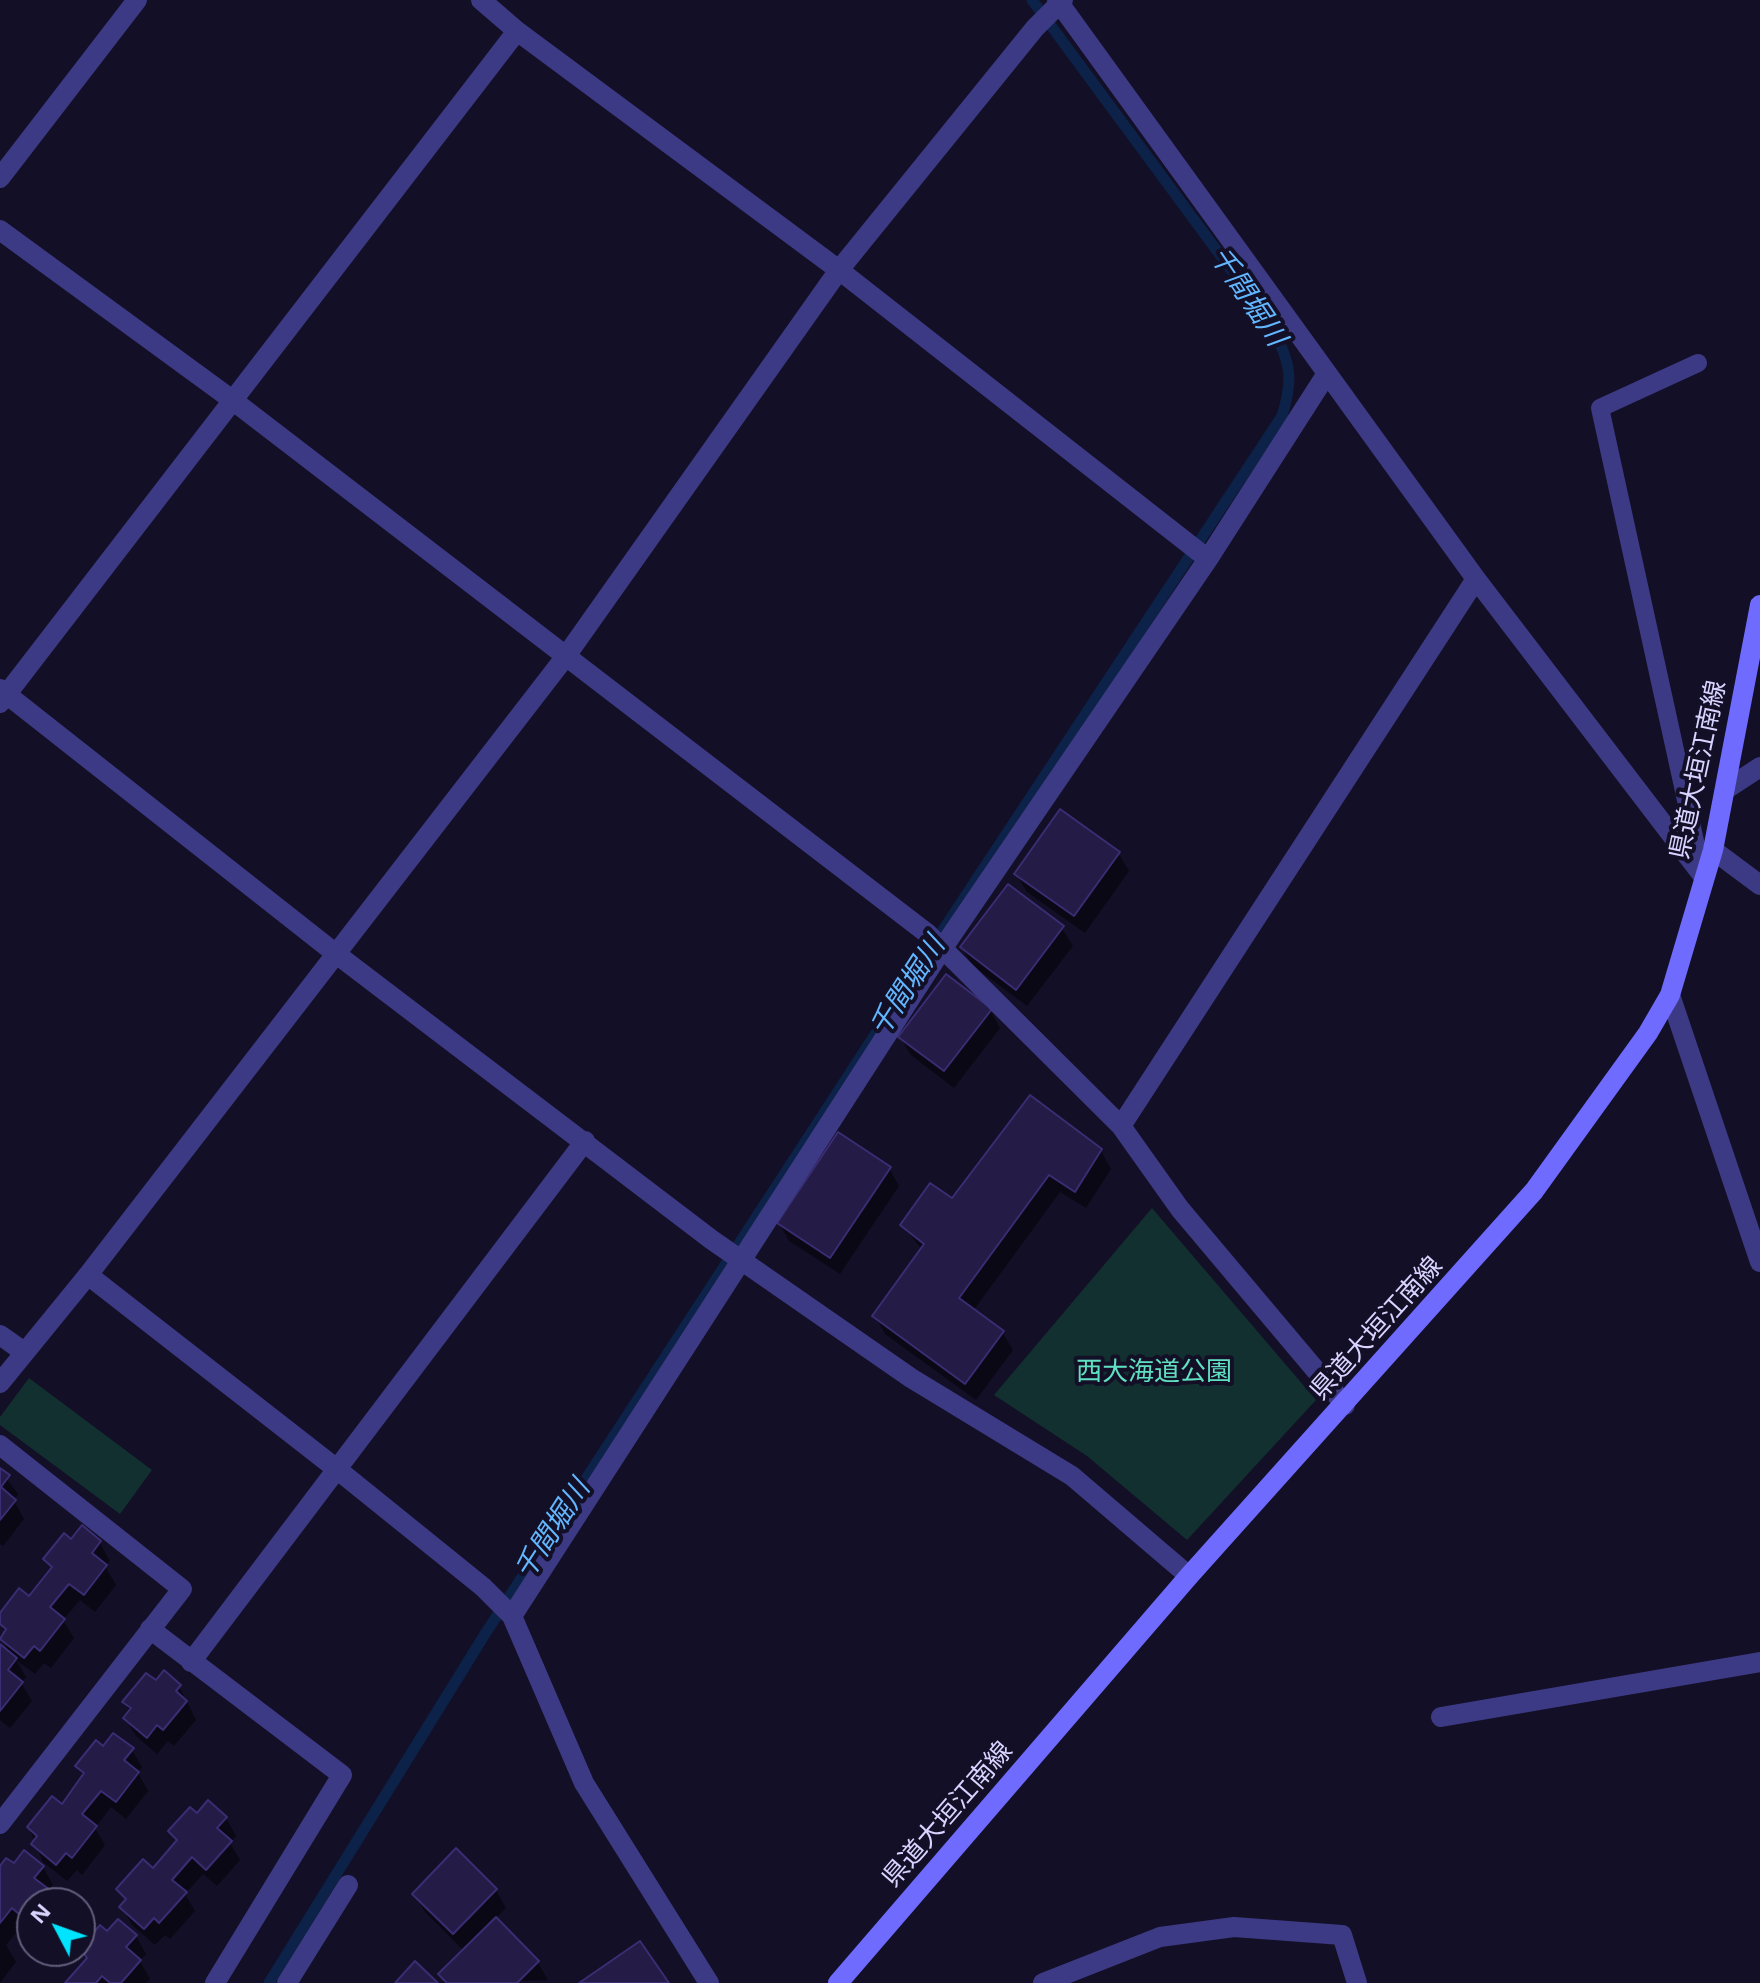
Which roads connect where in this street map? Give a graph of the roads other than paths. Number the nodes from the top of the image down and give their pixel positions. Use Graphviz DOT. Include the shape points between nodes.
graph roads {
  1 [pos="137,0"];
  2 [pos="481,0"];
  3 [pos="1052,9"];
  4 [pos="517,31"];
  5 [pos="0,178"];
  6 [pos="0,230"];
  7 [pos="839,270"];
  8 [pos="1698,363"];
  9 [pos="1326,375"];
  10 [pos="231,399"];
  11 [pos="1204,556"];
  12 [pos="1476,579"];
  13 [pos="1760,605"];
  14 [pos="566,656"];
  15 [pos="2,695"];
  16 [pos="1760,767"];
  17 [pos="1725,790"];
  18 [pos="1713,850"];
  19 [pos="1703,876"];
  20 [pos="1760,885"];
  21 [pos="935,941"];
  22 [pos="335,953"];
  23 [pos="1670,995"];
  24 [pos="1121,1126"];
  25 [pos="585,1141"];
  26 [pos="1752,1209"];
  27 [pos="739,1258"];
  28 [pos="1760,1262"];
  29 [pos="88,1275"];
  30 [pos="0,1335"];
  31 [pos="24,1352"];
  32 [pos="0,1383"];
  33 [pos="1345,1405"];
  34 [pos="0,1445"];
  35 [pos="338,1470"];
  36 [pos="1189,1576"];
  37 [pos="509,1613"];
  38 [pos="150,1629"];
  39 [pos="191,1662"];
  40 [pos="1760,1662"];
  41 [pos="1441,1717"];
  42 [pos="0,1824"];
  43 [pos="348,1885"];
  44 [pos="215,1983"];
  45 [pos="287,1983"];
  46 [pos="709,1983"];
  47 [pos="838,1983"];
  48 [pos="1043,1983"];
  49 [pos="1357,1983"];
  1 -- 5 [label="street"];
  2 -- 4 [label="street"];
  3 -- 7 [label="street"];
  3 -- 9 [label="street"];
  4 -- 7 [label="street"];
  4 -- 10 [label="street"];
  6 -- 10 [label="street"];
  7 -- 11 [label="street"];
  7 -- 14 [label="street"];
  8 -- 19 [label="lane" via="1600,408"];
  9 -- 11 [label="street"];
  9 -- 12 [label="street"];
  10 -- 14 [label="street"];
  10 -- 15 [label="street"];
  11 -- 21 [label="street"];
  12 -- 19 [label="street"];
  12 -- 24 [label="street"];
  13 -- 17 [label="main road, 県道大垣江南線"];
  14 -- 21 [label="street"];
  14 -- 22 [label="street"];
  15 -- 22 [label="street"];
  16 -- 17 [label="street"];
  17 -- 18 [label="main road, 県道大垣江南線"];
  18 -- 19 [label="main road, 県道大垣江南線"];
  18 -- 20 [label="street"];
  19 -- 23 [label="main road, 県道大垣江南線"];
  21 -- 24 [label="street"];
  21 -- 27 [label="street"];
  22 -- 25 [label="street"];
  22 -- 29 [label="street"];
  23 -- 26 [label="street"];
  23 -- 33 [label="main road, 県道大垣江南線" via="1534,1191"];
  24 -- 33 [label="street" via="1180,1209"];
  25 -- 27 [label="street"];
  25 -- 35 [label="street"];
  26 -- 28 [label="street"];
  27 -- 36 [label="street" via="911,1378 1072,1476"];
  27 -- 37 [label="street"];
  29 -- 31 [label="street"];
  29 -- 35 [label="street"];
  30 -- 31 [label="street"];
  31 -- 32 [label="street"];
  33 -- 36 [label="main road, 県道大垣江南線"];
  34 -- 38 [label="street" via="182,1589"];
  35 -- 37 [label="street"];
  35 -- 39 [label="street"];
  36 -- 47 [label="main road, 県道大垣江南線"];
  37 -- 46 [label="street" via="584,1783"];
  38 -- 39 [label="street"];
  38 -- 42 [label="street"];
  39 -- 44 [label="street" via="342,1775"];
  40 -- 41 [label="street"];
  43 -- 45 [label="street"];
  48 -- 49 [label="street" via="1160,1937 1234,1927 1342,1935"];
}
